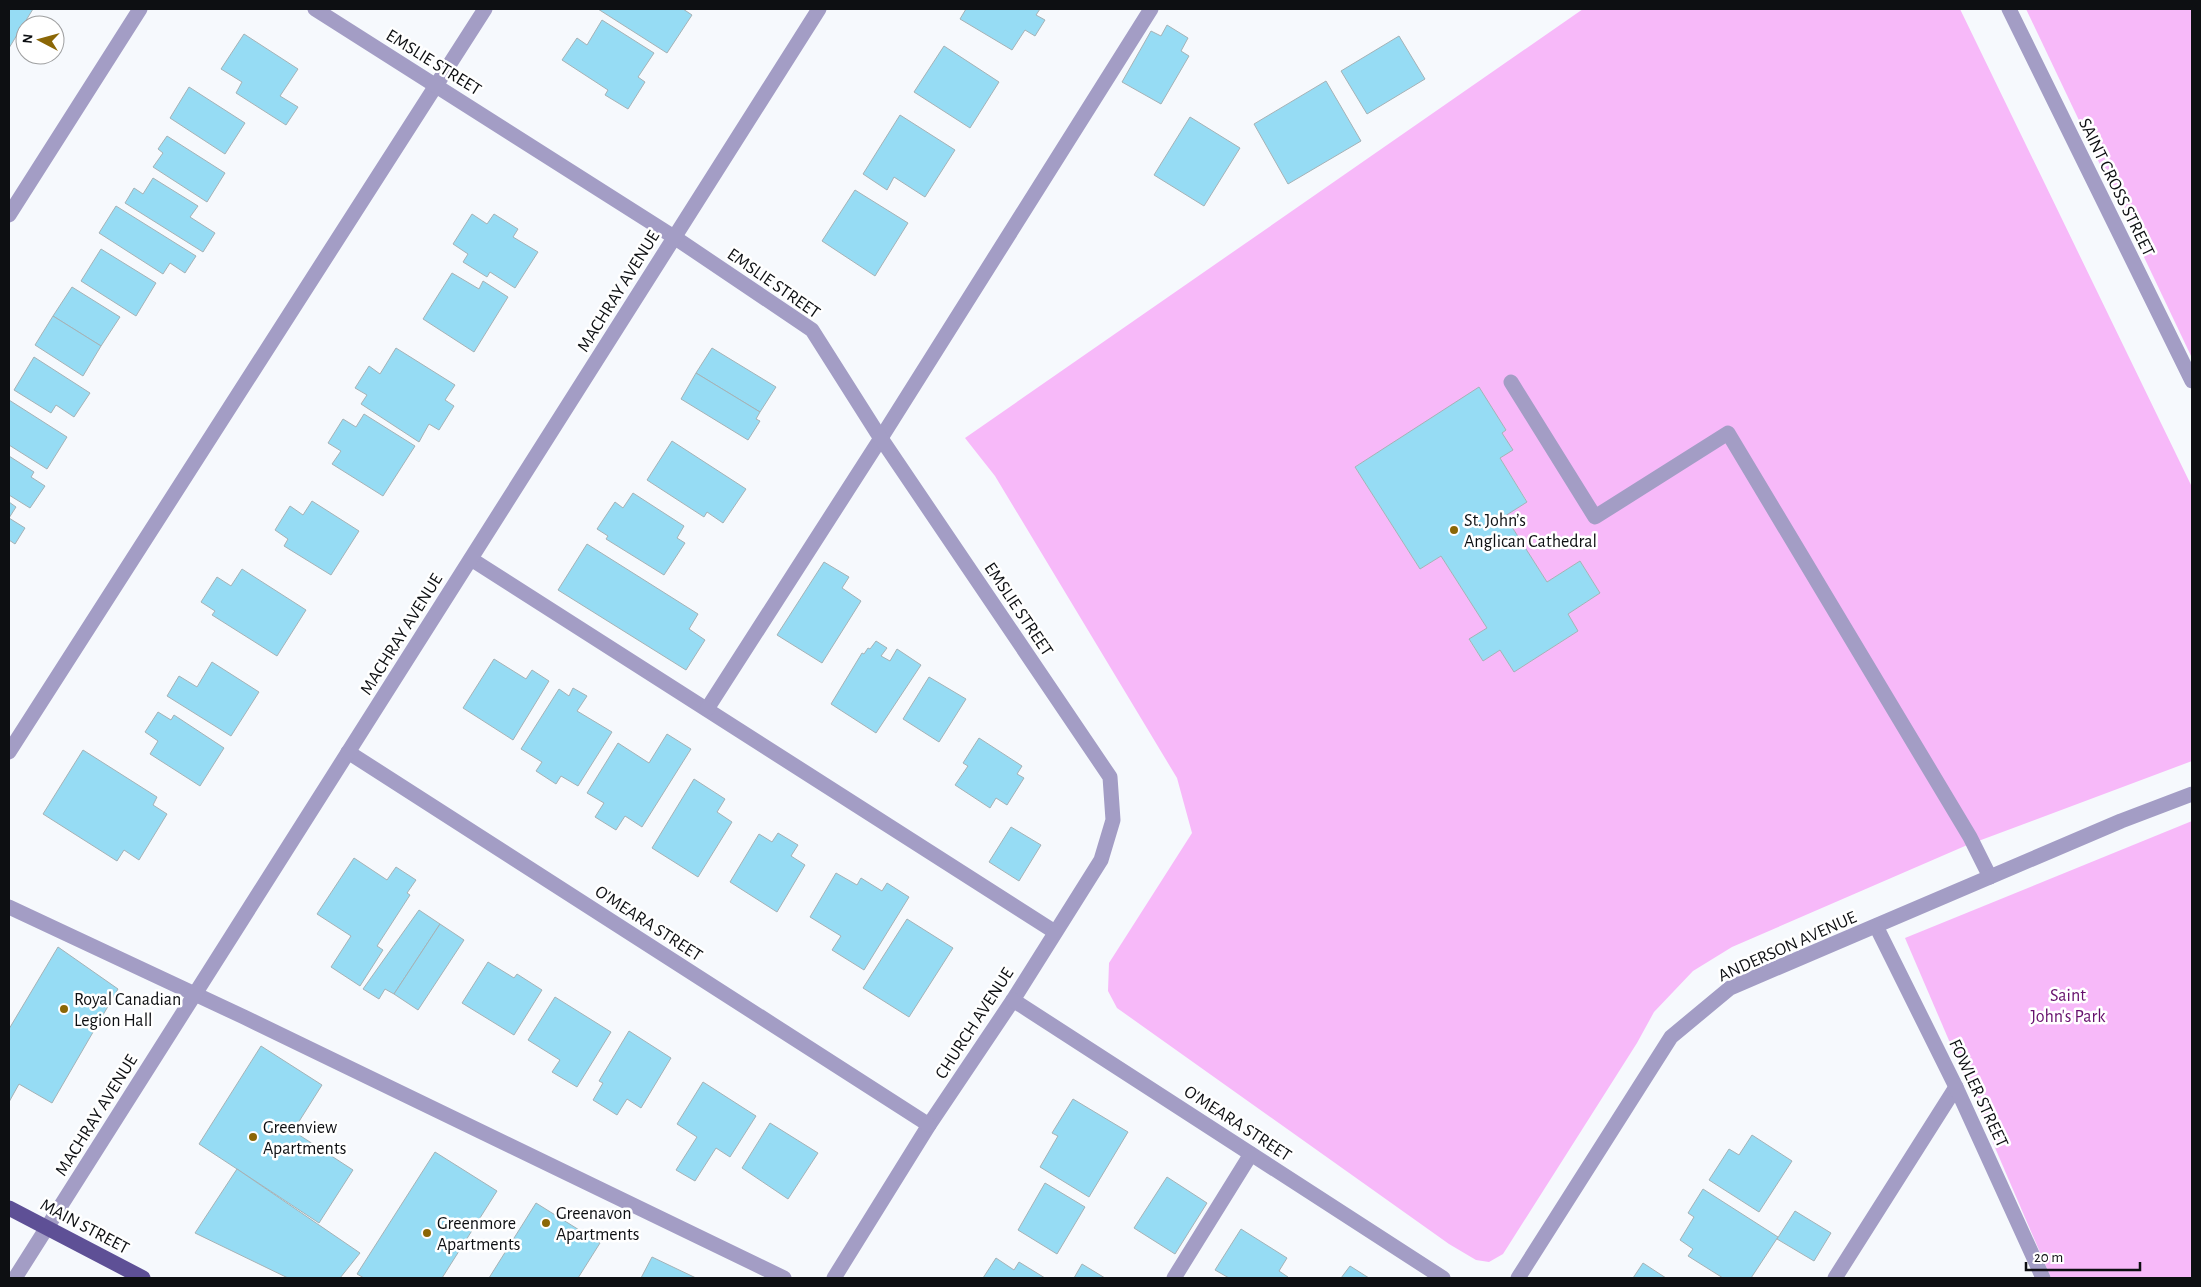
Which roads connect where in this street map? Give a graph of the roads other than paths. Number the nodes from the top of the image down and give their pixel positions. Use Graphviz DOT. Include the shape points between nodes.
graph roads {
  1 [pos="140,9"];
  2 [pos="315,9"];
  3 [pos="484,9"];
  4 [pos="819,9"];
  5 [pos="1151,9"];
  6 [pos="2009,9"];
  7 [pos="435,85"];
  8 [pos="9,215"];
  9 [pos="674,237"];
  10 [pos="2192,381"];
  11 [pos="1511,382"];
  12 [pos="881,438"];
  13 [pos="471,559"];
  14 [pos="707,710"];
  15 [pos="9,752"];
  16 [pos="348,752"];
  17 [pos="1110,777"];
  18 [pos="2192,794"];
  19 [pos="1990,878"];
  20 [pos="9,907"];
  21 [pos="1876,926"];
  22 [pos="1055,932"];
  23 [pos="195,995"];
  24 [pos="1013,1000"];
  25 [pos="1956,1087"];
  26 [pos="928,1125"];
  27 [pos="1251,1154"];
  28 [pos="9,1208"];
  29 [pos="48,1227"];
  30 [pos="15,1278"];
  31 [pos="143,1278"];
  32 [pos="784,1278"];
  33 [pos="834,1278"];
  34 [pos="1174,1278"];
  35 [pos="1443,1278"];
  36 [pos="1518,1278"];
  37 [pos="1835,1278"];
  38 [pos="2043,1278"];
  1 -- 8 [label="street"];
  2 -- 7 [label="street, EMSLIE STREET"];
  3 -- 7 [label="street"];
  4 -- 9 [label="street, MACHRAY AVENUE"];
  5 -- 12 [label="street"];
  6 -- 10 [label="street, SAINT CROSS STREET"];
  7 -- 9 [label="street, EMSLIE STREET"];
  7 -- 15 [label="street"];
  9 -- 12 [label="street, EMSLIE STREET" via="812,330"];
  9 -- 13 [label="street, MACHRAY AVENUE"];
  11 -- 19 [label="street" via="1596,517 1728,433 1970,837"];
  12 -- 14 [label="street"];
  12 -- 17 [label="street, EMSLIE STREET"];
  13 -- 14 [label="street"];
  13 -- 16 [label="street, MACHRAY AVENUE"];
  14 -- 22 [label="street"];
  16 -- 23 [label="street, MACHRAY AVENUE"];
  16 -- 26 [label="street, O'MEARA STREET"];
  17 -- 22 [label="street, CHURCH AVENUE" via="1113,820 1101,860"];
  18 -- 19 [label="street, ANDERSON AVENUE"];
  19 -- 21 [label="street, ANDERSON AVENUE"];
  20 -- 23 [label="street"];
  21 -- 25 [label="street, FOWLER STREET"];
  21 -- 36 [label="street, ANDERSON AVENUE" via="1730,988 1671,1037"];
  22 -- 24 [label="street, CHURCH AVENUE"];
  23 -- 29 [label="street, MACHRAY AVENUE"];
  23 -- 32 [label="street"];
  24 -- 26 [label="street, CHURCH AVENUE"];
  24 -- 27 [label="street, O'MEARA STREET"];
  25 -- 37 [label="street"];
  25 -- 38 [label="street, FOWLER STREET"];
  26 -- 33 [label="street, CHURCH AVENUE"];
  27 -- 34 [label="street"];
  27 -- 35 [label="street, O'MEARA STREET"];
  28 -- 29 [label="main road, MAIN STREET"];
  29 -- 30 [label="street, MACHRAY AVENUE"];
  29 -- 31 [label="main road, MAIN STREET"];
}
